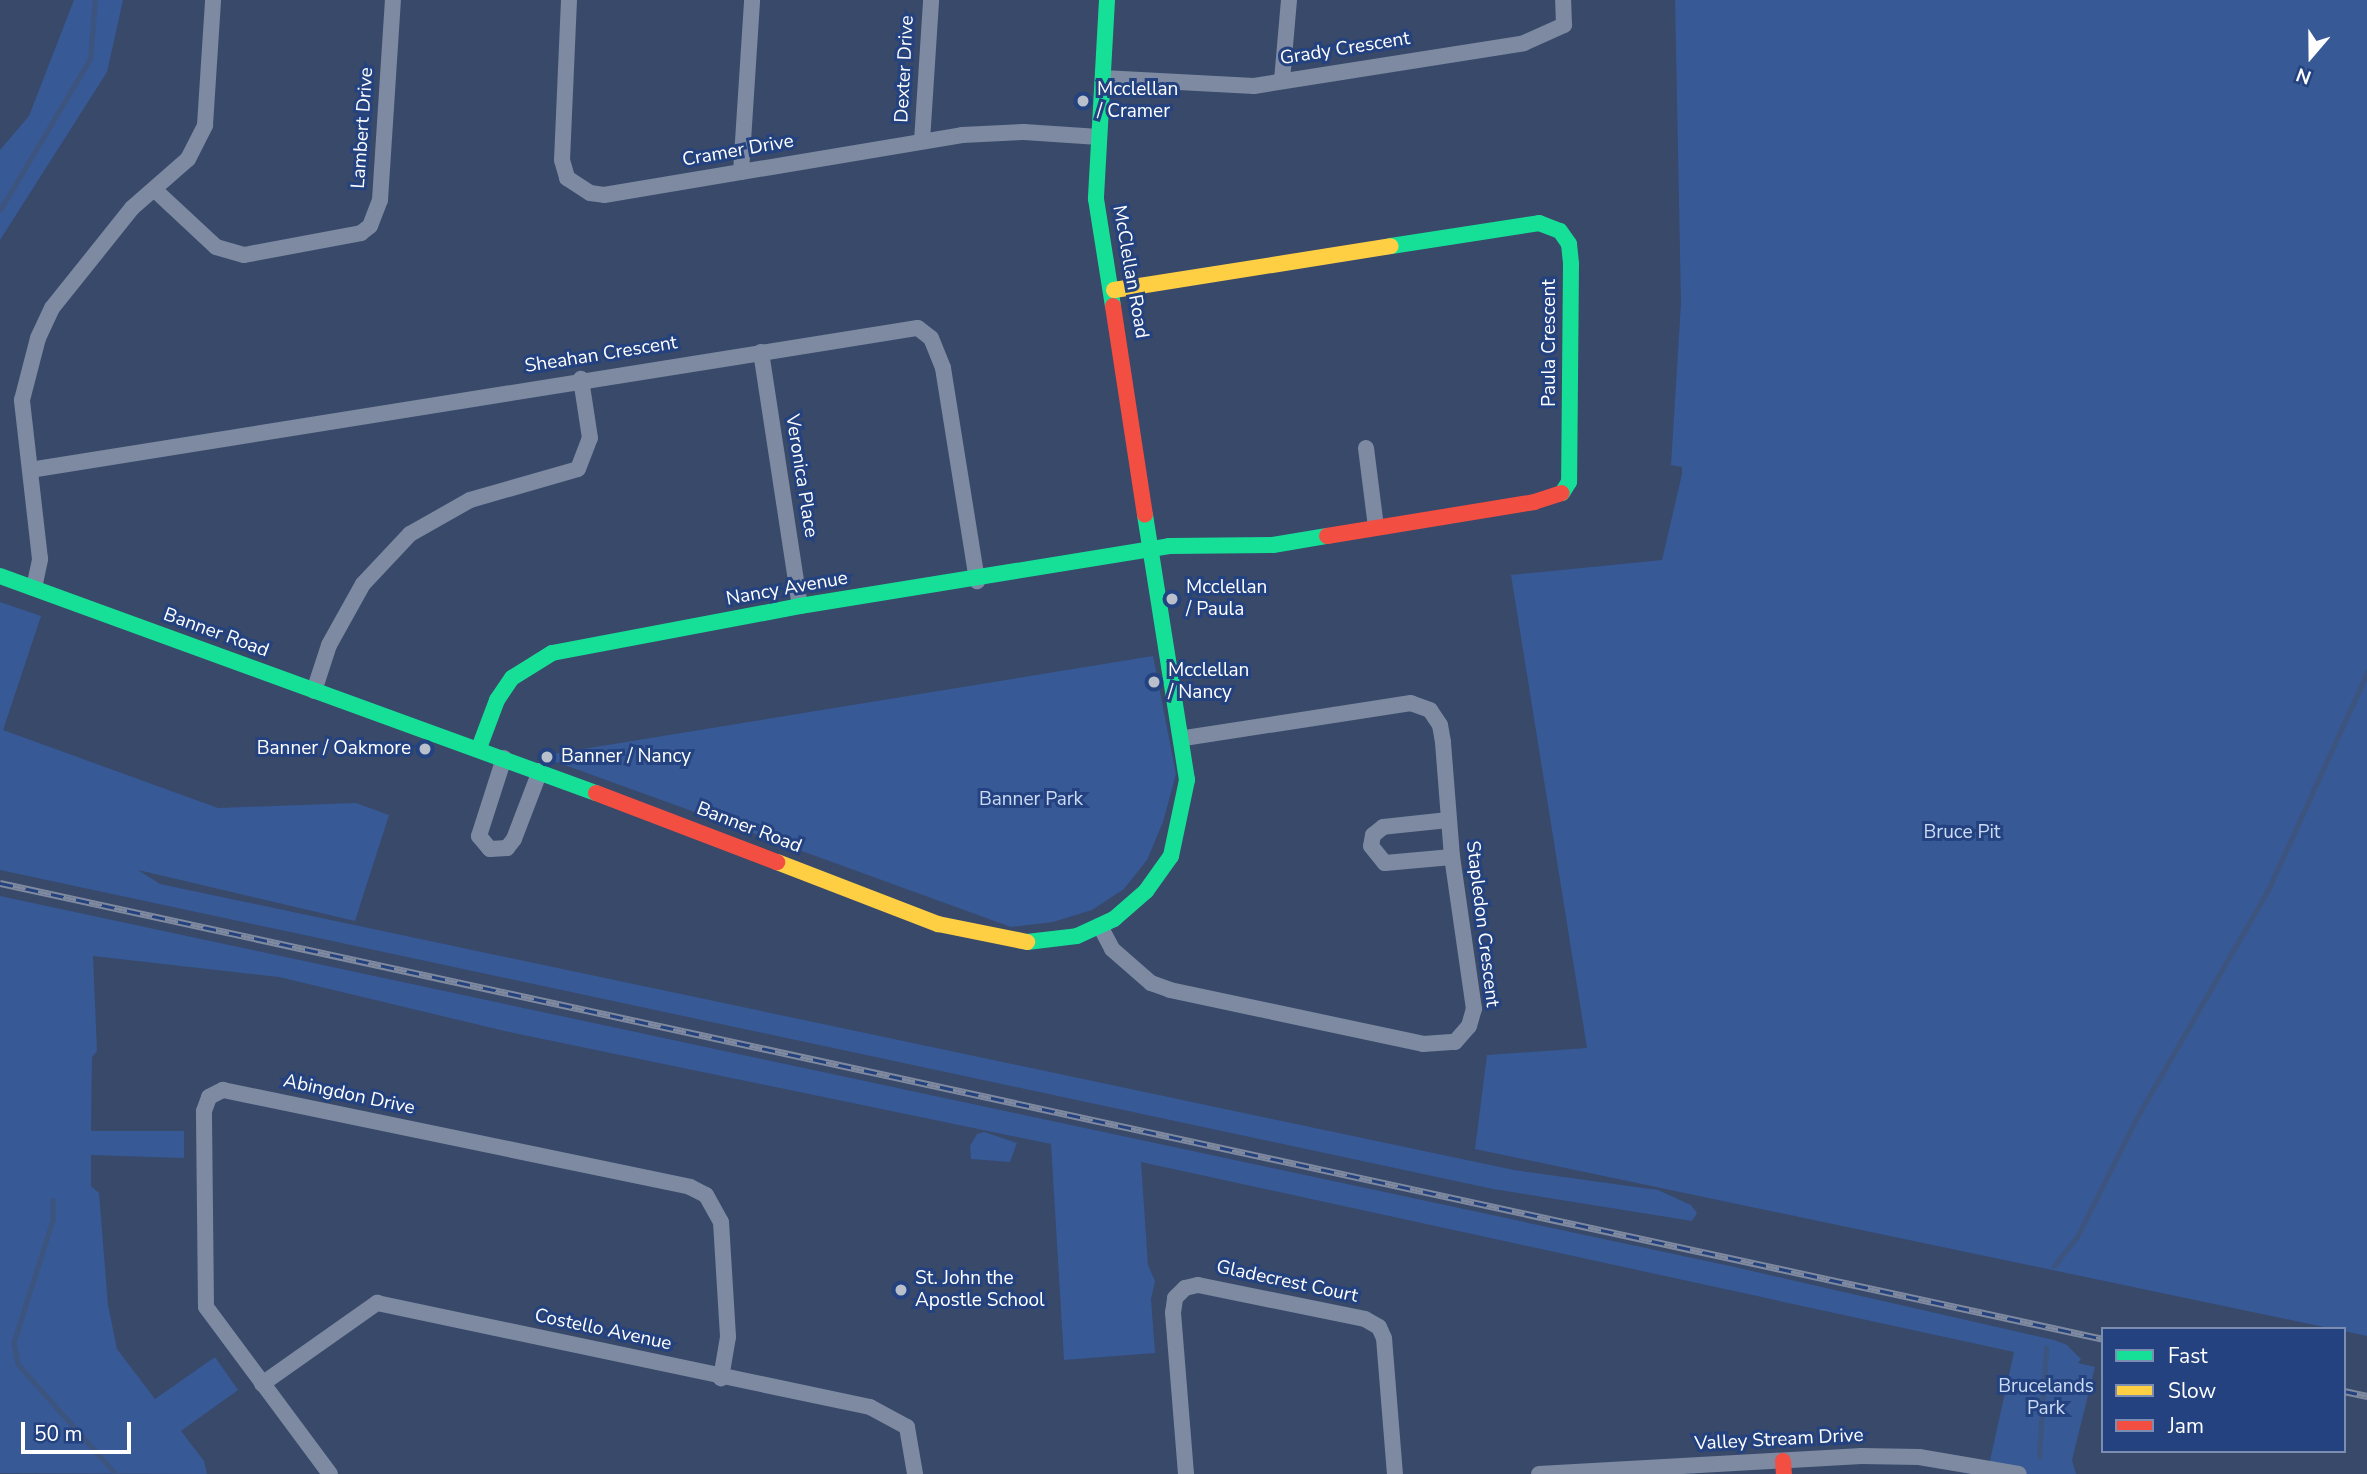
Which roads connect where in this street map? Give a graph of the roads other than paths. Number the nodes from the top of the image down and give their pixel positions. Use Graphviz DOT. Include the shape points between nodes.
graph roads {
  1 [pos="212,0"];
  2 [pos="393,0"];
  3 [pos="569,0"];
  4 [pos="752,0"];
  5 [pos="931,0"];
  6 [pos="1107,0"];
  7 [pos="1289,0"];
  8 [pos="1563,0"];
  9 [pos="1103,78"];
  10 [pos="1282,80"];
  11 [pos="1099,137"];
  12 [pos="922,141"];
  13 [pos="741,172"];
  14 [pos="156,191"];
  15 [pos="1114,290"];
  16 [pos="761,352"];
  17 [pos="581,379"];
  18 [pos="1366,448"];
  19 [pos="30,470"];
  20 [pos="1376,527"];
  21 [pos="1153,550"];
  22 [pos="0,576"];
  23 [pos="977,581"];
  24 [pos="34,589"];
  25 [pos="800,606"];
  26 [pos="314,691"];
  27 [pos="1184,738"];
  28 [pos="479,748"];
  29 [pos="504,758"];
  30 [pos="540,771"];
  31 [pos="1448,820"];
  32 [pos="1452,857"];
  33 [pos="1100,926"];
  34 [pos="721,1378"];
  35 [pos="262,1384"];
  36 [pos="1783,1467"];
  37 [pos="330,1474"];
  38 [pos="915,1474"];
  39 [pos="1186,1474"];
  40 [pos="1395,1474"];
  41 [pos="1539,1474"];
  42 [pos="2019,1474"];
  1 -- 14 [label="street" via="205,125 188,159"];
  2 -- 14 [label="street, Lambert Drive" via="380,200 370,226 360,233 244,255 216,247"];
  3 -- 13 [label="street, Cramer Drive" via="560,143 567,178 578,188 604,195"];
  4 -- 13 [label="street"];
  5 -- 12 [label="street, Dexter Drive"];
  6 -- 9 [label="street, McClellan Road"];
  7 -- 10 [label="street"];
  8 -- 10 [label="street, Grady Crescent" via="1564,25 1524,43"];
  9 -- 10 [label="street, Grady Crescent" via="1254,86"];
  9 -- 11 [label="street, McClellan Road"];
  11 -- 12 [label="street, Cramer Drive" via="1024,132"];
  11 -- 15 [label="street, McClellan Road" via="1096,199"];
  12 -- 13 [label="street, Cramer Drive"];
  14 -- 19 [label="street" via="132,208 52,308 22,400"];
  15 -- 20 [label="street, Paula Crescent" via="1539,223 1560,231 1569,244 1571,264 1569,482 1560,495 1534,502"];
  15 -- 21 [label="street, McClellan Road"];
  16 -- 17 [label="street, Sheahan Crescent"];
  16 -- 23 [label="street, Sheahan Crescent" via="895,328 918,328 931,338 943,368"];
  16 -- 25 [label="street, Veronica Place"];
  17 -- 19 [label="street, Sheahan Crescent"];
  17 -- 26 [label="street" via="590,438 578,469 470,500 410,534 363,584 329,645"];
  18 -- 20 [label="street"];
  19 -- 24 [label="street" via="40,559"];
  20 -- 21 [label="street, Paula Crescent" via="1273,545"];
  21 -- 23 [label="street, Nancy Avenue"];
  21 -- 27 [label="street, Banner Road"];
  22 -- 24 [label="street, Banner Road"];
  23 -- 25 [label="street, Nancy Avenue"];
  24 -- 26 [label="street, Banner Road"];
  25 -- 28 [label="street, Nancy Avenue" via="552,653 512,678 496,700"];
  26 -- 28 [label="street, Banner Road"];
  27 -- 31 [label="street, Stapledon Crescent" via="1411,703 1430,710 1440,725"];
  27 -- 33 [label="street, Banner Road" via="1187,780 1171,856 1146,891"];
  28 -- 29 [label="street, Banner Road"];
  29 -- 30 [label="street, Banner Road"];
  29 -- 30 [label="street" via="479,836 490,849 507,848 514,839"];
  30 -- 33 [label="street, Banner Road" via="938,924 1032,943 1077,936"];
  31 -- 32 [label="street, Stapledon Crescent"];
  31 -- 32 [label="street" via="1383,827 1373,835 1371,846 1385,863"];
  32 -- 33 [label="street, Stapledon Crescent" via="1474,1009 1467,1032 1450,1044 1423,1044 1170,990 1151,983 1112,949"];
  34 -- 35 [label="street, Costello Avenue" via="377,1303"];
  34 -- 35 [label="street, Abingdon Drive" via="728,1338 721,1222 717,1208 705,1195 690,1187 223,1090 209,1097 204,1111 206,1307"];
  34 -- 38 [label="street, Costello Avenue" via="870,1407 902,1422 913,1449"];
  35 -- 37 [label="street, Abingdon Drive"];
  36 -- 41 [label="street, Valley Stream Drive"];
  36 -- 42 [label="street, Valley Stream Drive" via="1919,1457"];
  39 -- 40 [label="street, Gladecrest Court" via="1173,1313 1175,1297 1198,1285 1365,1319 1379,1327 1384,1338"];
}
